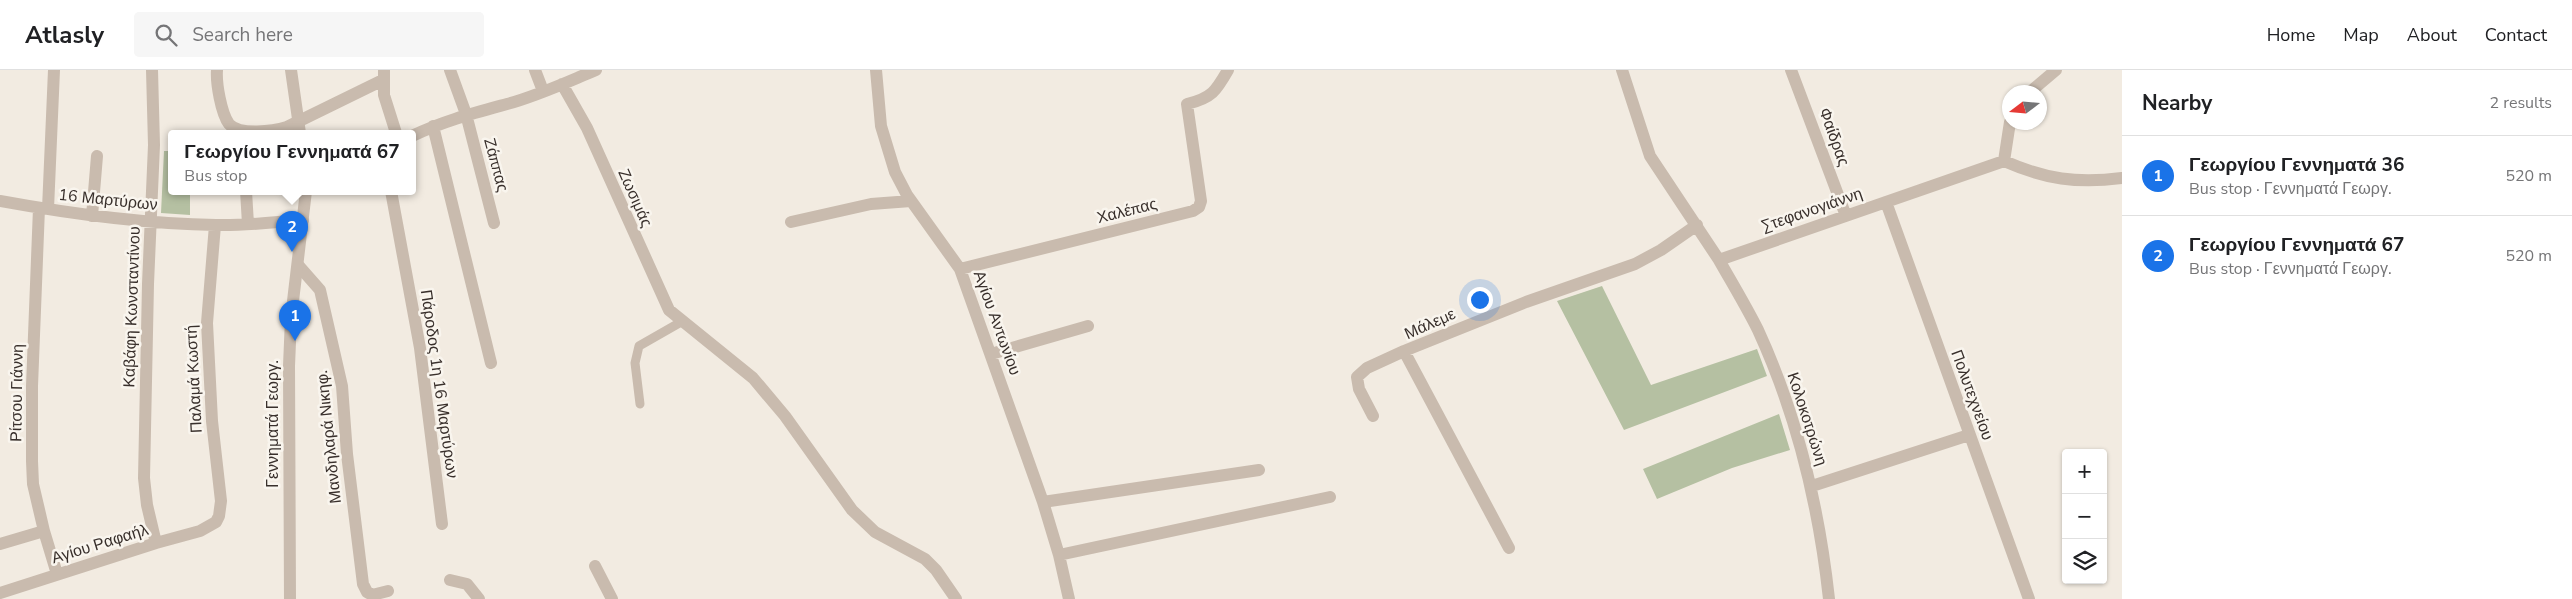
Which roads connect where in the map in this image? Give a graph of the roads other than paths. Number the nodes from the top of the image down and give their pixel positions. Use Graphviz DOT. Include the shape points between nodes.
graph roads {
  1 [pos="54,70"];
  2 [pos="152,70"];
  3 [pos="217,70"];
  4 [pos="291,70"];
  5 [pos="450,70"];
  6 [pos="535,70"];
  7 [pos="596,70"];
  8 [pos="876,70"];
  9 [pos="1228,70"];
  10 [pos="1622,70"];
  11 [pos="1791,70"];
  12 [pos="2056,70"];
  13 [pos="383,75"];
  14 [pos="562,84"];
  15 [pos="2039,85"];
  16 [pos="543,91"];
  17 [pos="466,114"];
  18 [pos="433,126"];
  19 [pos="299,128"];
  20 [pos="240,130"];
  21 [pos="395,130"];
  22 [pos="2009,130"];
  23 [pos="416,134"];
  24 [pos="96,156"];
  25 [pos="2004,161"];
  26 [pos="2122,178"];
  27 [pos="246,195"];
  28 [pos="306,195"];
  29 [pos="392,195"];
  30 [pos="0,201"];
  31 [pos="911,201"];
  32 [pos="1886,202"];
  33 [pos="44,209"];
  34 [pos="92,216"];
  35 [pos="1846,216"];
  36 [pos="303,220"];
  37 [pos="151,221"];
  38 [pos="791,222"];
  39 [pos="494,223"];
  40 [pos="248,224"];
  41 [pos="214,225"];
  42 [pos="1697,225"];
  43 [pos="1719,260"];
  44 [pos="298,265"];
  45 [pos="960,269"];
  46 [pos="681,322"];
  47 [pos="1088,326"];
  48 [pos="1404,351"];
  49 [pos="991,354"];
  50 [pos="491,363"];
  51 [pos="640,404"];
  52 [pos="1373,416"];
  53 [pos="1969,435"];
  54 [pos="1259,470"];
  55 [pos="1812,486"];
  56 [pos="1330,497"];
  57 [pos="1042,502"];
  58 [pos="442,524"];
  59 [pos="209,528"];
  60 [pos="44,531"];
  61 [pos="156,543"];
  62 [pos="0,544"];
  63 [pos="1509,548"];
  64 [pos="1059,555"];
  65 [pos="595,566"];
  66 [pos="57,574"];
  67 [pos="450,580"];
  68 [pos="388,592"];
  69 [pos="0,593"];
  70 [pos="290,599"];
  71 [pos="479,599"];
  72 [pos="612,599"];
  73 [pos="956,599"];
  74 [pos="1069,599"];
  75 [pos="1829,599"];
  76 [pos="2029,599"];
  1 -- 33 [label="street, Ρίτσου Γιάννη"];
  2 -- 37 [label="street, Καβάφη Κωνσταντίνου"];
  3 -- 20 [label="street" via="218,91 226,117"];
  4 -- 19 [label="street"];
  5 -- 17 [label="street, Ζάππας"];
  6 -- 16 [label="street"];
  7 -- 14 [label="street"];
  8 -- 31 [label="street, Αγίου Αντωνίου" via="883,136 894,172"];
  9 -- 45 [label="street, Χαλέπας" via="1212,94 1187,104 1201,201 1199,207"];
  10 -- 42 [label="street" via="1650,156"];
  11 -- 35 [label="street, Φαίδρας"];
  12 -- 15 [label="street"];
  13 -- 19 [label="street"];
  13 -- 21 [label="street" via="387,112"];
  14 -- 16 [label="street"];
  14 -- 46 [label="street, Ζωσιμάς" via="587,128 663,301"];
  16 -- 17 [label="street"];
  17 -- 18 [label="street"];
  17 -- 39 [label="street, Ζάππας"];
  18 -- 23 [label="street"];
  18 -- 50 [label="street"];
  19 -- 20 [label="street"];
  22 -- 25 [label="street"];
  24 -- 34 [label="street"];
  25 -- 26 [label="street" via="2056,179"];
  25 -- 32 [label="street, Στεφανογιάννη"];
  27 -- 40 [label="street"];
  28 -- 36 [label="street, Γεννηματά Γεωργ."];
  29 -- 58 [label="street, Πάροδος 1η 16 Μαρτύρων" via="420,348"];
  30 -- 33 [label="street, 16 Μαρτύρων"];
  31 -- 38 [label="street" via="871,204"];
  31 -- 45 [label="street, Αγίου Αντωνίου"];
  32 -- 35 [label="street, Στεφανογιάννη"];
  32 -- 53 [label="street, Πολυτεχνείου"];
  33 -- 34 [label="street, 16 Μαρτύρων"];
  33 -- 60 [label="street, Ρίτσου Γιάννη" via="32,386 33,484"];
  34 -- 37 [label="street, 16 Μαρτύρων"];
  35 -- 43 [label="street, Στεφανογιάννη"];
  36 -- 40 [label="street, 16 Μαρτύρων"];
  36 -- 44 [label="street, Γεννηματά Γεωργ."];
  37 -- 41 [label="street, 16 Μαρτύρων"];
  37 -- 61 [label="street, Καβάφη Κωνσταντίνου" via="144,478"];
  40 -- 41 [label="street, 16 Μαρτύρων"];
  41 -- 59 [label="street, Παλαμά Κωστή" via="207,340 221,510"];
  42 -- 43 [label="street"];
  42 -- 48 [label="street, Μάλεμε" via="1635,264 1526,302"];
  43 -- 55 [label="street, Κολοκοτρώνη" via="1758,330 1796,430"];
  44 -- 68 [label="street, Μανδηλαρά Νικηφ." via="320,290 338,368 363,584 372,595"];
  44 -- 70 [label="street, Γεννηματά Γεωργ." via="289,366"];
  45 -- 49 [label="street, Αγίου Αντωνίου"];
  46 -- 51 [label="lane" via="639,346 635,363"];
  46 -- 73 [label="street, Ζωσιμάς" via="753,378 781,411 852,510 875,532 925,559"];
  47 -- 49 [label="street"];
  48 -- 52 [label="street" via="1357,376 1359,389"];
  48 -- 63 [label="street, Μάλεμε"];
  49 -- 57 [label="street, Αγίου Αντωνίου"];
  53 -- 55 [label="street"];
  53 -- 76 [label="street, Πολυτεχνείου"];
  54 -- 57 [label="street"];
  55 -- 75 [label="street, Κολοκοτρώνη"];
  56 -- 64 [label="street"];
  57 -- 64 [label="street, Αγίου Αντωνίου"];
  59 -- 61 [label="street, Αγίου Ραφαήλ"];
  60 -- 62 [label="street"];
  60 -- 66 [label="street, Ρίτσου Γιάννη"];
  61 -- 66 [label="street, Αγίου Ραφαήλ"];
  64 -- 74 [label="street, Αγίου Αντωνίου"];
  65 -- 72 [label="street"];
  66 -- 69 [label="street, Αγίου Ραφαήλ"];
  67 -- 71 [label="street" via="466,584"];
}
